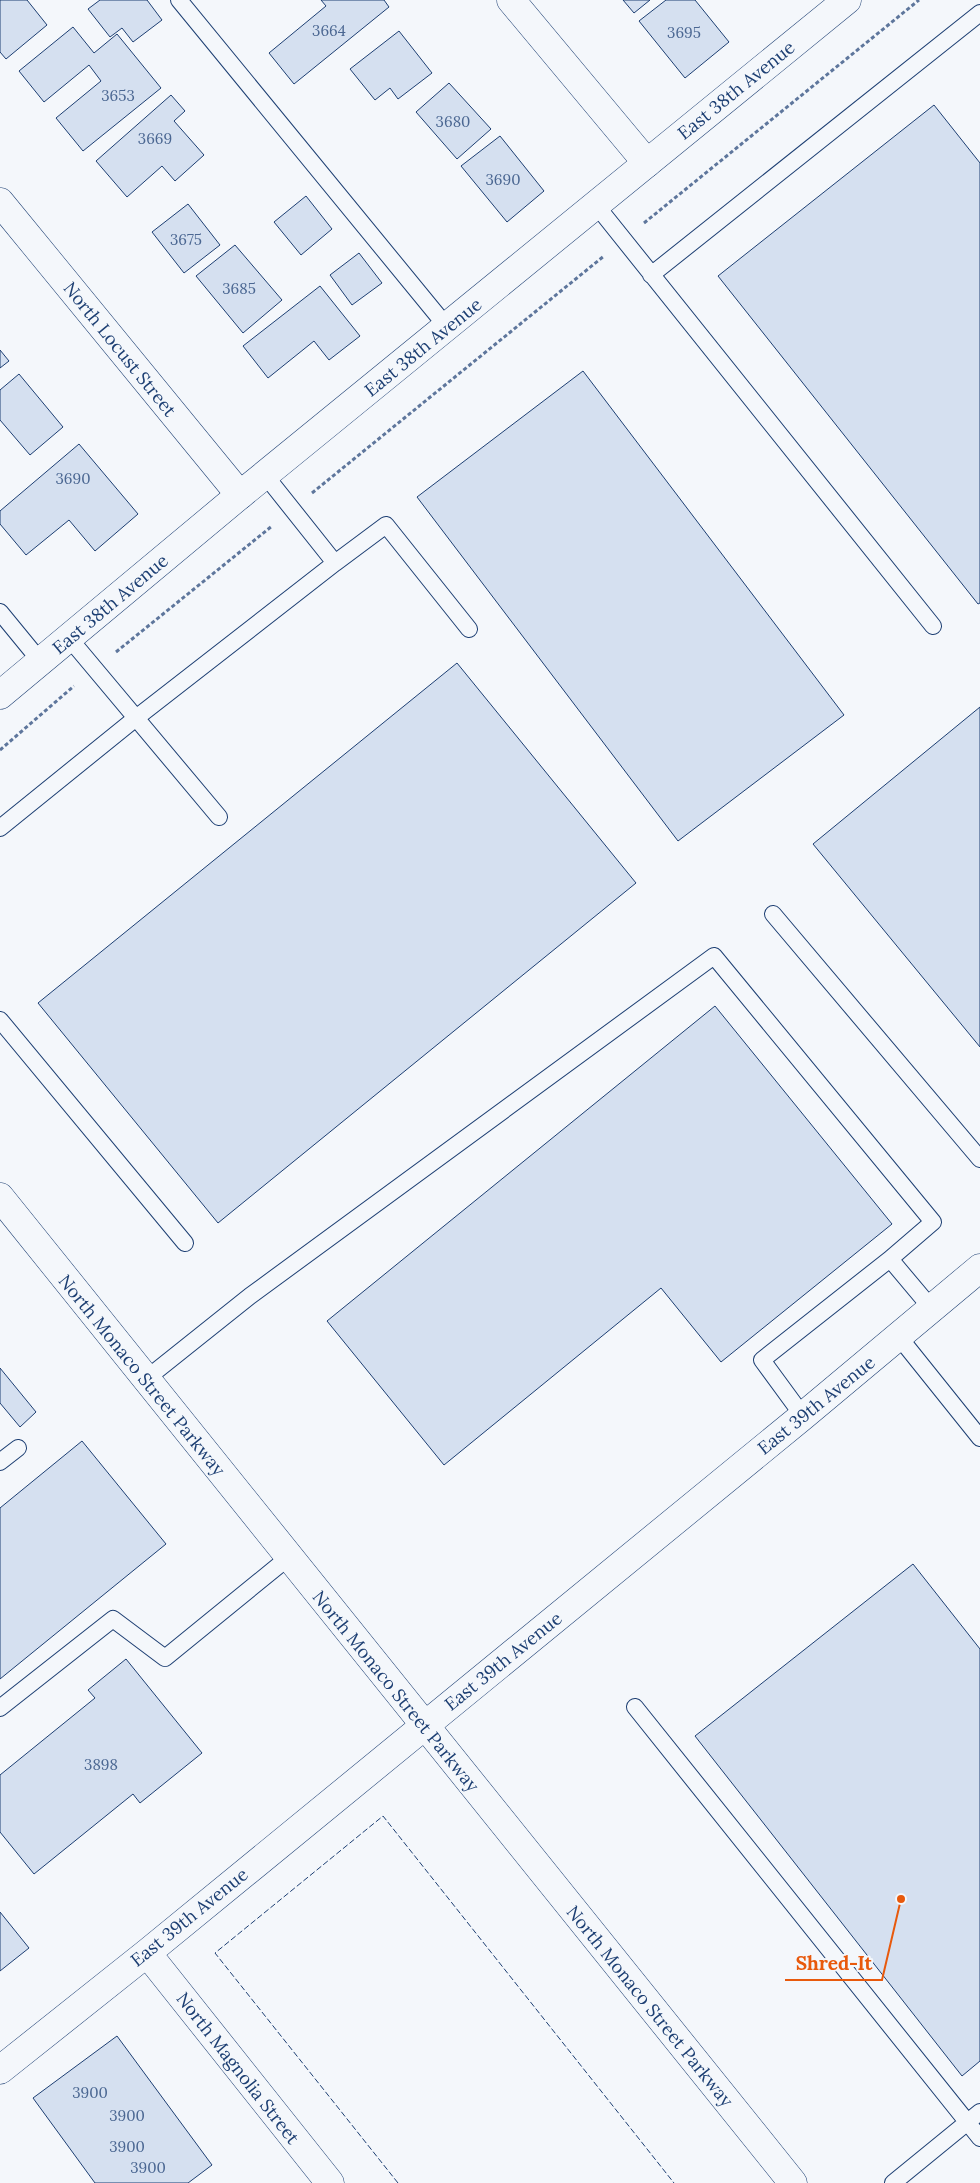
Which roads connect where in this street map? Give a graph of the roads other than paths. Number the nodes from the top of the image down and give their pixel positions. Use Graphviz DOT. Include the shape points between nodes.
graph roads {
  1 [pos="179,0"];
  2 [pos="511,0"];
  3 [pos="847,0"];
  4 [pos="980,13"];
  5 [pos="647,163"];
  6 [pos="0,202"];
  7 [pos="596,205"];
  8 [pos="652,275"];
  9 [pos="447,327"];
  10 [pos="265,475"];
  11 [pos="240,495"];
  12 [pos="335,564"];
  13 [pos="0,612"];
  14 [pos="933,626"];
  15 [pos="469,629"];
  16 [pos="69,638"];
  17 [pos="41,662"];
  18 [pos="0,695"];
  19 [pos="136,718"];
  20 [pos="219,817"];
  21 [pos="0,828"];
  22 [pos="773,914"];
  23 [pos="0,1020"];
  24 [pos="980,1159"];
  25 [pos="0,1197"];
  26 [pos="185,1243"];
  27 [pos="890,1259"];
  28 [pos="980,1268"];
  29 [pos="932,1308"];
  30 [pos="899,1337"];
  31 [pos="146,1379"];
  32 [pos="803,1416"];
  33 [pos="980,1438"];
  34 [pos="18,1448"];
  35 [pos="0,1462"];
  36 [pos="289,1557"];
  37 [pos="635,1707"];
  38 [pos="0,1708"];
  39 [pos="424,1724"];
  40 [pos="147,1953"];
  41 [pos="0,2070"];
  42 [pos="974,2117"];
  43 [pos="980,2138"];
  44 [pos="330,2183"];
  45 [pos="793,2183"];
  46 [pos="892,2183"];
  1 -- 9 [label="lane"];
  2 -- 5 [label="street"];
  3 -- 5 [label="street, East 38th Avenue"];
  4 -- 8 [label="lane"];
  5 -- 7 [label="street, East 38th Avenue"];
  6 -- 11 [label="street, North Locust Street"];
  7 -- 8 [label="lane"];
  7 -- 9 [label="street, East 38th Avenue"];
  8 -- 14 [label="lane"];
  9 -- 10 [label="street, East 38th Avenue"];
  10 -- 11 [label="street, East 38th Avenue"];
  10 -- 12 [label="lane"];
  11 -- 16 [label="street, East 38th Avenue"];
  12 -- 15 [label="lane" via="386,525"];
  12 -- 19 [label="lane"];
  13 -- 17 [label="lane"];
  16 -- 17 [label="street, East 38th Avenue"];
  16 -- 19 [label="lane"];
  17 -- 18 [label="street, East 38th Avenue"];
  19 -- 20 [label="lane"];
  19 -- 21 [label="lane"];
  22 -- 24 [label="lane"];
  23 -- 26 [label="lane"];
  25 -- 31 [label="street, North Monaco Street Parkway"];
  27 -- 29 [label="lane"];
  27 -- 31 [label="lane" via="933,1222 714,956 250,1296"];
  27 -- 32 [label="lane" via="762,1360"];
  28 -- 29 [label="street, East 39th Avenue"];
  29 -- 30 [label="street, East 39th Avenue"];
  30 -- 32 [label="street, East 39th Avenue"];
  30 -- 33 [label="lane"];
  31 -- 36 [label="street, North Monaco Street Parkway"];
  32 -- 39 [label="street, East 39th Avenue"];
  34 -- 35 [label="lane"];
  36 -- 38 [label="lane" via="165,1658 113,1620"];
  36 -- 39 [label="street, North Monaco Street Parkway"];
  37 -- 42 [label="lane"];
  39 -- 40 [label="street, East 39th Avenue"];
  39 -- 45 [label="street, North Monaco Street Parkway"];
  40 -- 41 [label="street, East 39th Avenue"];
  40 -- 44 [label="street, North Magnolia Street"];
  42 -- 43 [label="lane"];
  42 -- 46 [label="lane"];
}
